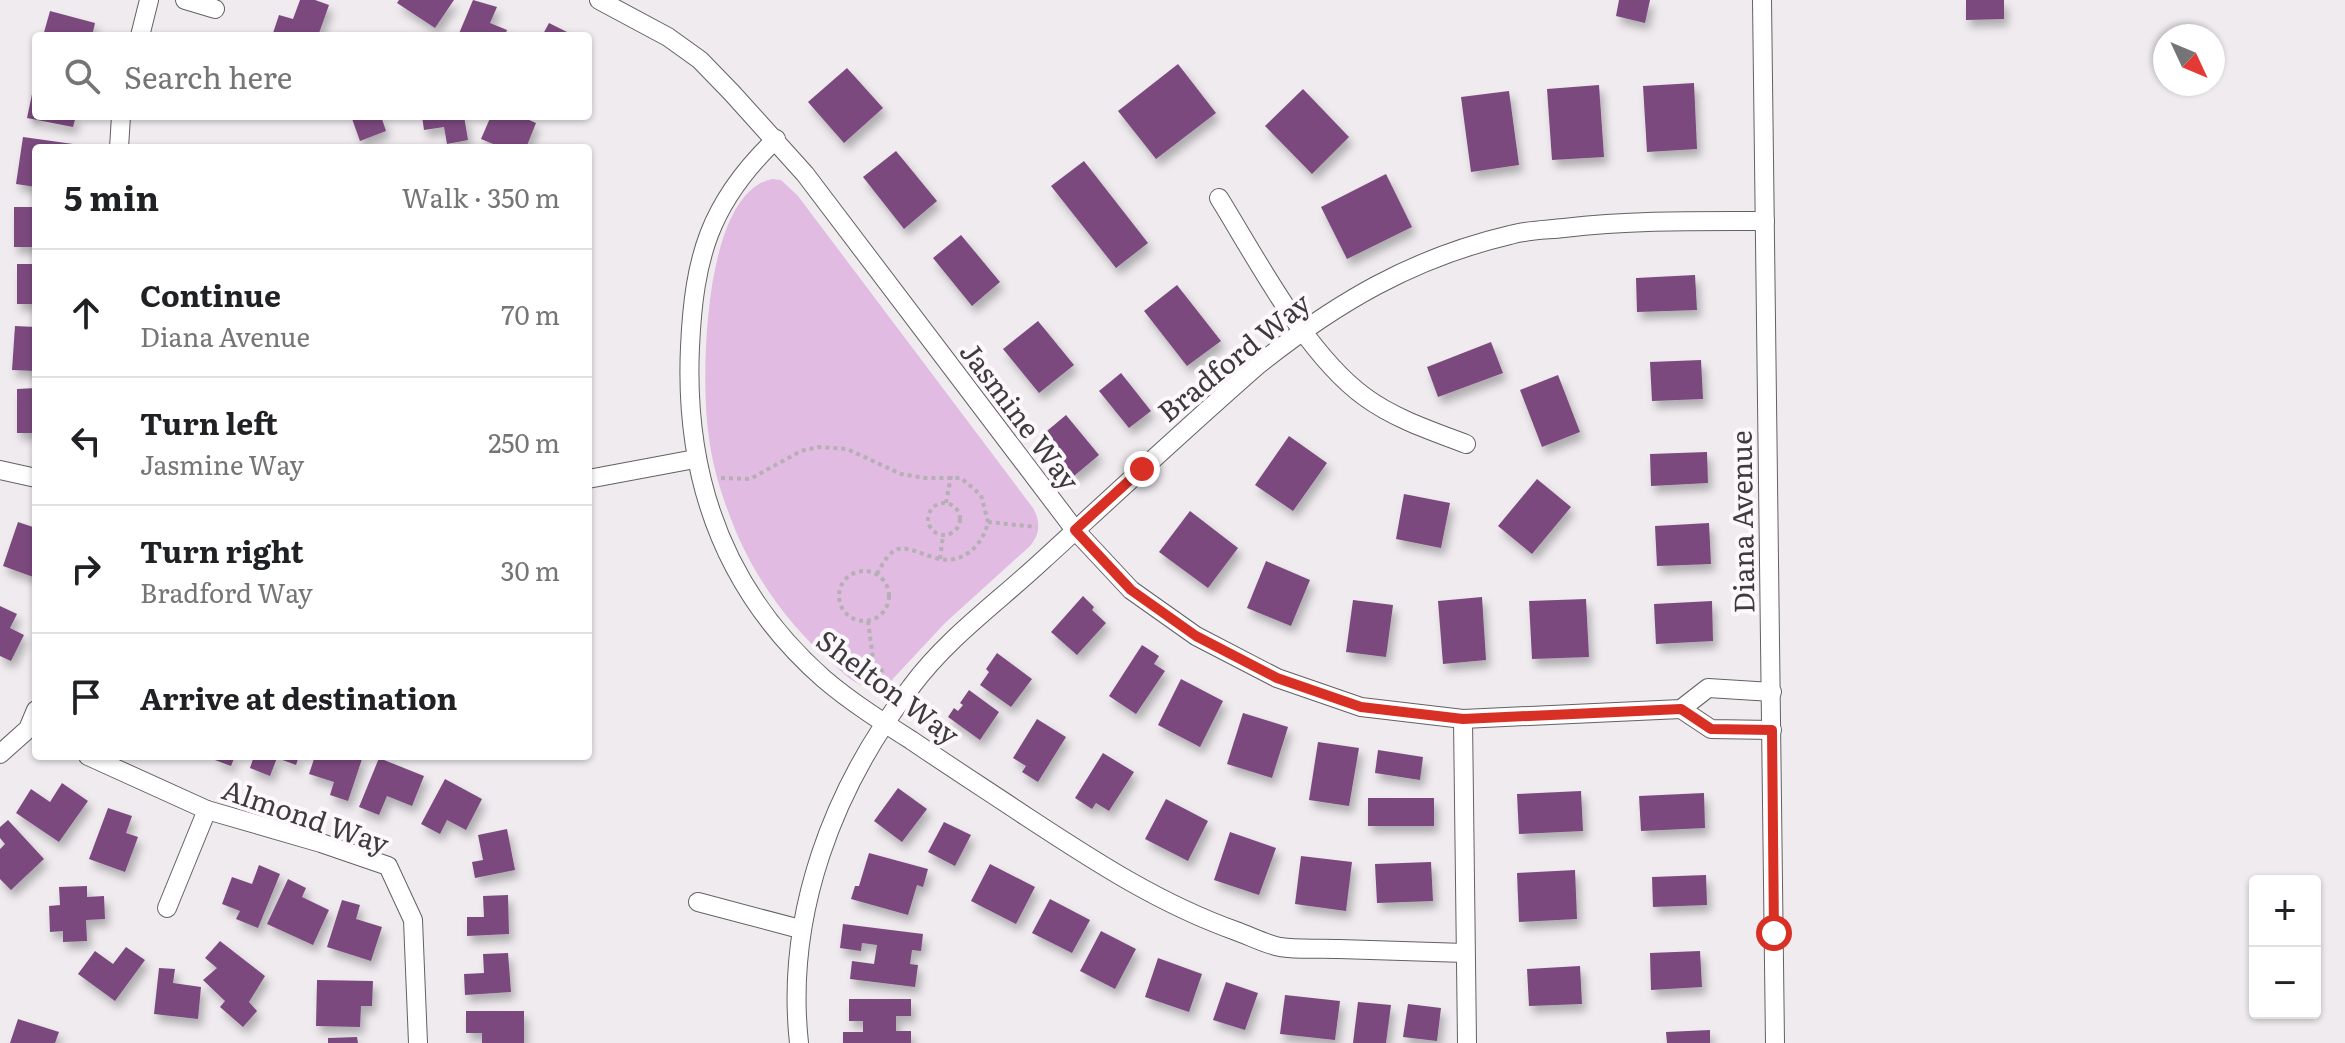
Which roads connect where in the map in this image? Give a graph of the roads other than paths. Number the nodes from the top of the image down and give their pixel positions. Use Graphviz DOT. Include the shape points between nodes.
graph roads {
  1 [pos="149,0"];
  2 [pos="185,0"];
  3 [pos="599,0"];
  4 [pos="1762,0"];
  5 [pos="215,9"];
  6 [pos="141,32"];
  7 [pos="121,120"];
  8 [pos="776,139"];
  9 [pos="119,144"];
  10 [pos="1219,198"];
  11 [pos="1765,221"];
  12 [pos="1303,329"];
  13 [pos="1466,444"];
  14 [pos="695,459"];
  15 [pos="0,470"];
  16 [pos="32,477"];
  17 [pos="592,478"];
  18 [pos="1075,530"];
  19 [pos="1772,692"];
  20 [pos="1681,709"];
  21 [pos="1463,719"];
  22 [pos="886,724"];
  23 [pos="32,730"];
  24 [pos="1772,730"];
  25 [pos="0,754"];
  26 [pos="97,760"];
  27 [pos="207,810"];
  28 [pos="698,902"];
  29 [pos="167,908"];
  30 [pos="800,929"];
  31 [pos="1465,953"];
  32 [pos="418,1043"];
  33 [pos="799,1043"];
  34 [pos="1467,1043"];
  35 [pos="1775,1043"];
  1 -- 6 [label="street"];
  2 -- 5 [label="street"];
  3 -- 8 [label="street, Jasmine Way" via="700,60"];
  4 -- 11 [label="street, Diana Avenue"];
  7 -- 9 [label="street"];
  8 -- 14 [label="street, Shelton Way" via="726,199 700,259 689,364"];
  8 -- 18 [label="street, Jasmine Way"];
  10 -- 12 [label="street"];
  11 -- 12 [label="street, Bradford Way" via="1620,221 1512,234 1431,258 1369,287"];
  11 -- 19 [label="street, Diana Avenue"];
  12 -- 13 [label="street" via="1333,370 1366,397 1397,417"];
  12 -- 18 [label="street, Bradford Way"];
  14 -- 17 [label="street"];
  14 -- 22 [label="street, Shelton Way" via="720,537 775,630 826,680"];
  15 -- 16 [label="street"];
  18 -- 21 [label="street, Jasmine Way" via="1131,590 1196,636 1277,678 1361,707"];
  18 -- 22 [label="street, Bradford Way" via="943,651"];
  19 -- 20 [label="street, Jasmine Way" via="1708,688"];
  19 -- 24 [label="street, Diana Avenue"];
  20 -- 21 [label="street, Jasmine Way"];
  20 -- 24 [label="street" via="1711,729"];
  21 -- 31 [label="street"];
  22 -- 30 [label="street, Bradford Way" via="850,782 818,857"];
  22 -- 31 [label="street, Shelton Way" via="1078,851 1192,916 1279,947"];
  23 -- 25 [label="street"];
  24 -- 35 [label="street, Diana Avenue"];
  26 -- 27 [label="street, Almond Way"];
  27 -- 29 [label="street"];
  27 -- 32 [label="street, Almond Way" via="388,866 413,920"];
  28 -- 30 [label="street"];
  30 -- 33 [label="street, Bradford Way" via="795,1010"];
  31 -- 34 [label="street"];
}
